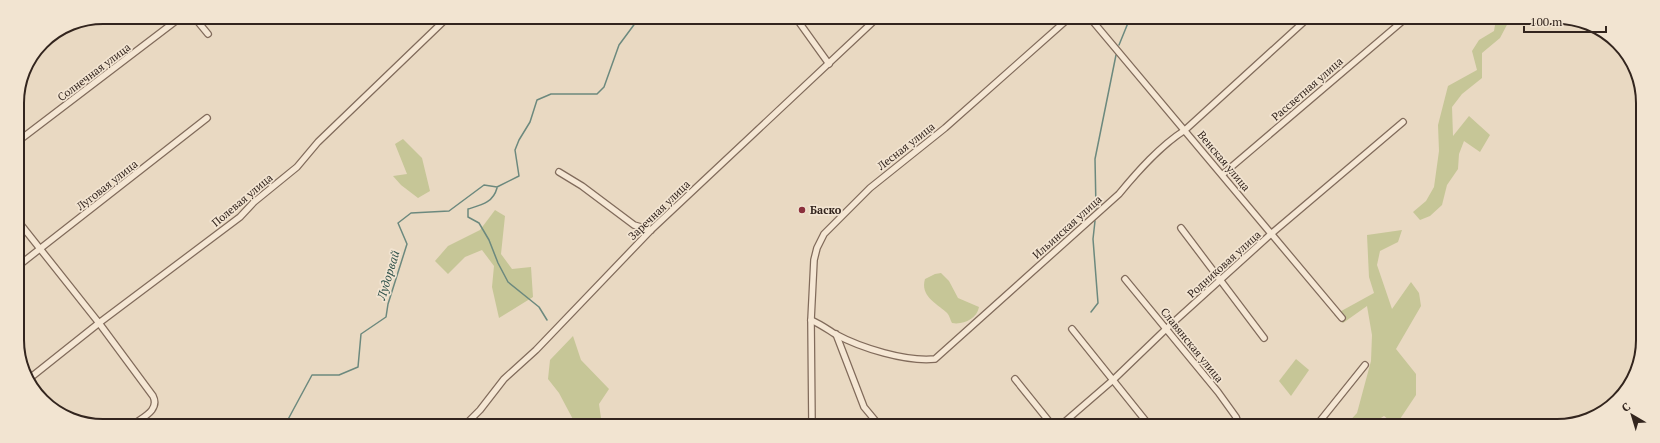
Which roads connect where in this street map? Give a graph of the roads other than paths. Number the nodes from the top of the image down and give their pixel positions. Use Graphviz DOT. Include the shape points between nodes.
graph roads {
  1 [pos="172,24"];
  2 [pos="200,24"];
  3 [pos="441,24"];
  4 [pos="800,24"];
  5 [pos="871,24"];
  6 [pos="1062,24"];
  7 [pos="1095,24"];
  8 [pos="1301,24"];
  9 [pos="1398,24"];
  10 [pos="208,34"];
  11 [pos="829,64"];
  12 [pos="207,118"];
  13 [pos="1403,122"];
  14 [pos="1185,130"];
  15 [pos="24,137"];
  16 [pos="559,172"];
  17 [pos="1223,174"];
  18 [pos="1180,228"];
  19 [pos="24,229"];
  20 [pos="652,230"];
  21 [pos="1271,234"];
  22 [pos="40,249"];
  23 [pos="24,261"];
  24 [pos="1125,279"];
  25 [pos="1220,281"];
  26 [pos="1342,318"];
  27 [pos="811,320"];
  28 [pos="99,323"];
  29 [pos="1072,329"];
  30 [pos="1166,329"];
  31 [pos="836,334"];
  32 [pos="1264,338"];
  33 [pos="1365,365"];
  34 [pos="33,376"];
  35 [pos="1015,379"];
  36 [pos="1113,380"];
  37 [pos="140,419"];
  38 [pos="471,419"];
  39 [pos="812,419"];
  40 [pos="874,419"];
  41 [pos="1047,419"];
  42 [pos="1068,419"];
  43 [pos="1144,419"];
  44 [pos="1237,419"];
  45 [pos="1322,419"];
  1 -- 15 [label="street, Солнечная улица"];
  2 -- 10 [label="street"];
  3 -- 28 [label="street, Полевая улица" via="318,142 297,167 254,202 240,217"];
  4 -- 11 [label="street"];
  5 -- 11 [label="street, Заречная улица"];
  6 -- 27 [label="street, Лесная улица" via="945,128 870,188 824,234 814,260"];
  7 -- 14 [label="street, Венская улица"];
  8 -- 14 [label="street, Ильинская улица"];
  9 -- 17 [label="street, Рассветная улица"];
  11 -- 20 [label="street, Заречная улица"];
  12 -- 22 [label="street, Луговая улица"];
  13 -- 21 [label="street, Родниковая улица"];
  14 -- 17 [label="street, Венская улица"];
  14 -- 31 [label="street, Ильинская улица" via="1135,175 1119,194 935,359 908,358 870,348"];
  16 -- 20 [label="street" via="582,186 634,226"];
  17 -- 21 [label="street, Венская улица"];
  18 -- 25 [label="street"];
  19 -- 22 [label="street"];
  20 -- 38 [label="street, Заречная улица" via="536,350 504,379"];
  21 -- 25 [label="street, Родниковая улица"];
  21 -- 26 [label="street, Венская улица"];
  22 -- 23 [label="street, Луговая улица"];
  22 -- 28 [label="street"];
  24 -- 30 [label="street, Славянская улица"];
  25 -- 30 [label="street, Родниковая улица"];
  25 -- 32 [label="street"];
  27 -- 31 [label="street, Ильинская улица"];
  27 -- 39 [label="street, Лесная улица"];
  28 -- 34 [label="street, Полевая улица"];
  28 -- 37 [label="street" via="153,396 155,404 152,410"];
  29 -- 36 [label="street"];
  30 -- 36 [label="street, Родниковая улица"];
  30 -- 44 [label="street, Славянская улица"];
  31 -- 40 [label="street" via="864,407"];
  33 -- 45 [label="street"];
  35 -- 41 [label="street"];
  36 -- 42 [label="street, Родниковая улица"];
  36 -- 43 [label="street"];
}
